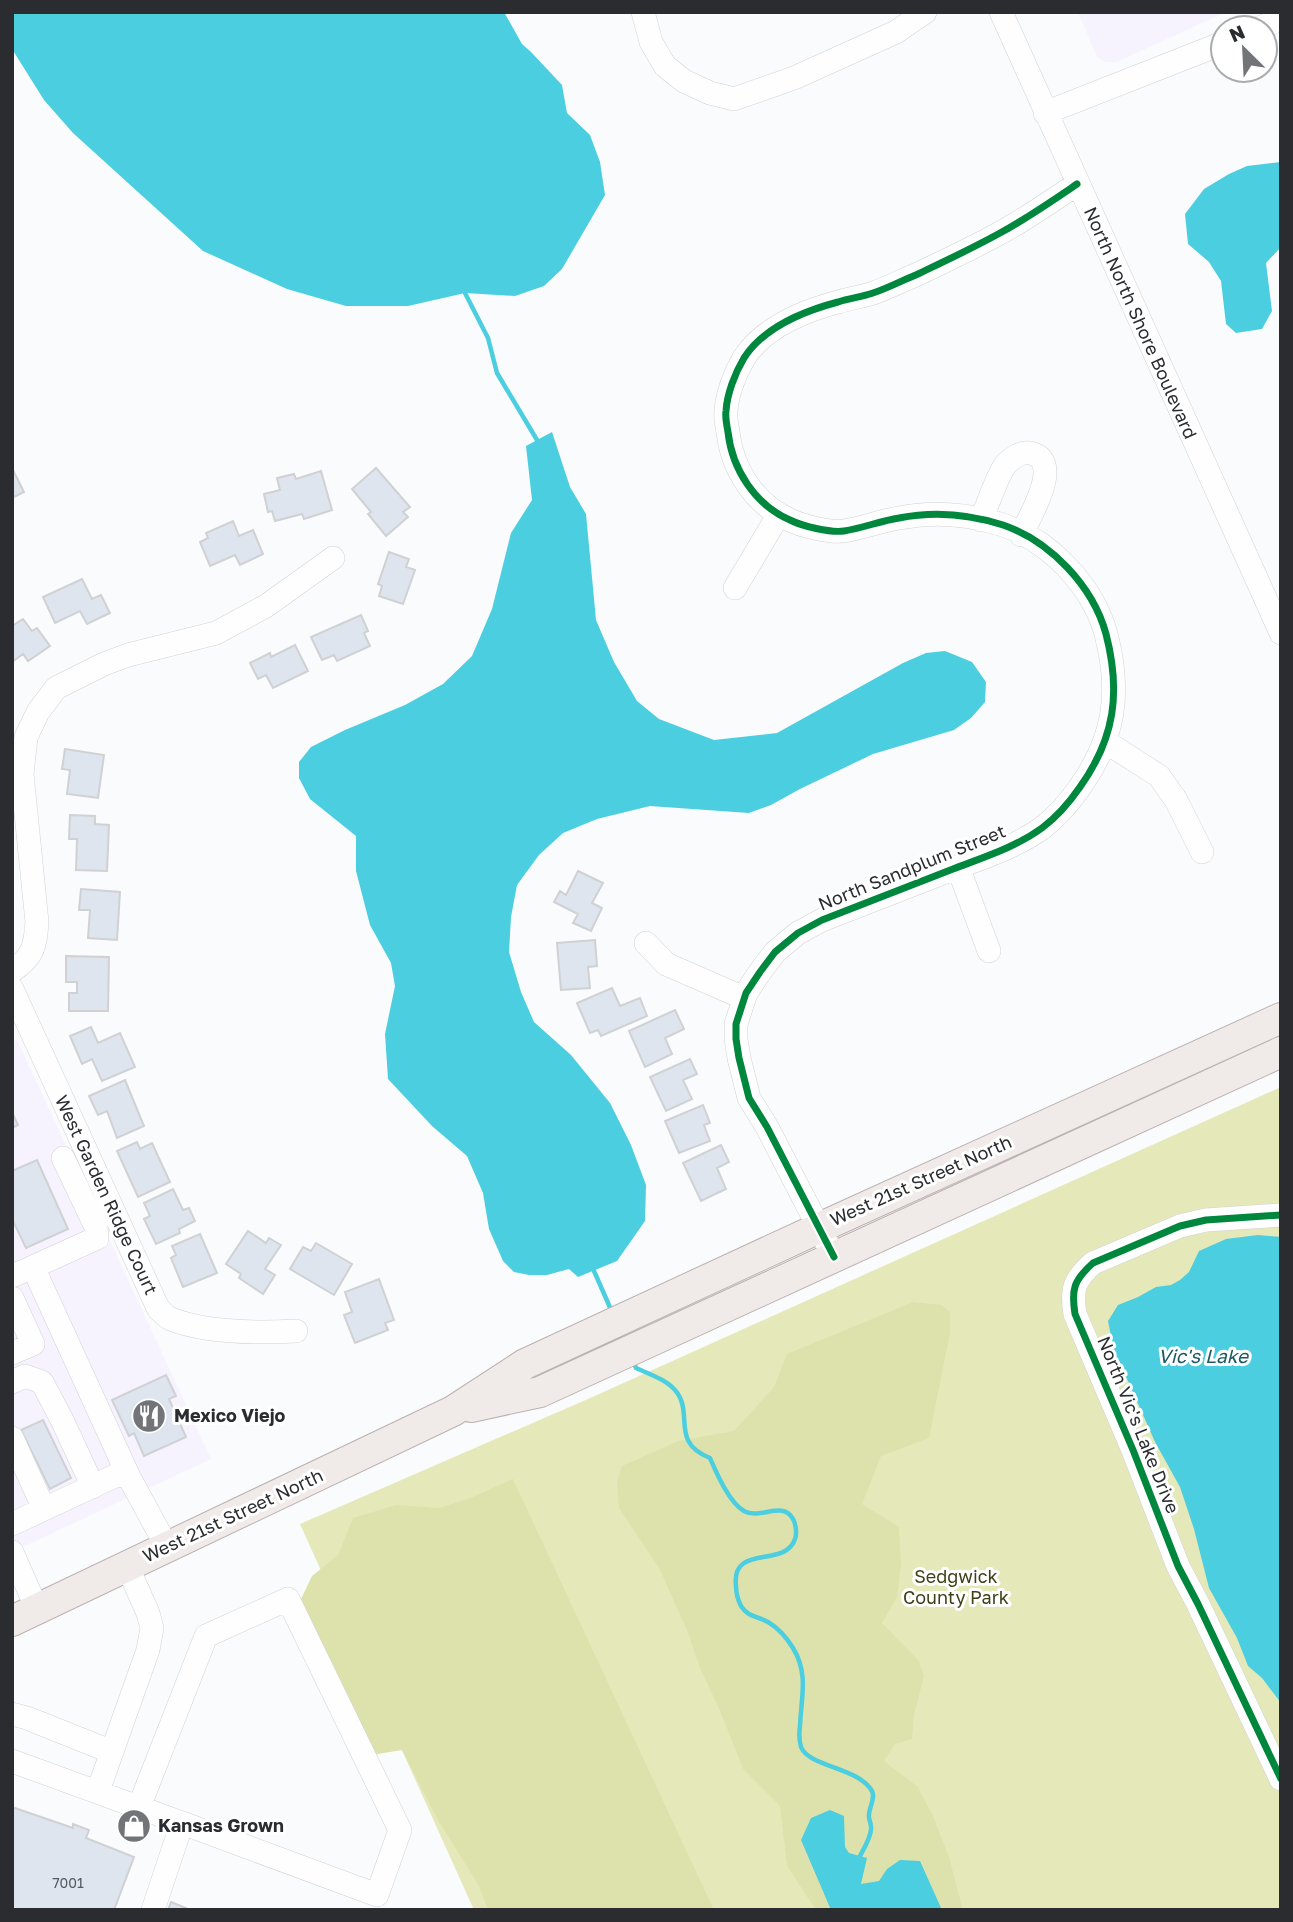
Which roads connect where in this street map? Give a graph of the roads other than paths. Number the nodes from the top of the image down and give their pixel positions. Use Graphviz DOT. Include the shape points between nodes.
graph roads {
  1 [pos="643,12"];
  2 [pos="925,12"];
  3 [pos="1001,12"];
  4 [pos="1209,49"];
  5 [pos="1045,113"];
  6 [pos="1077,184"];
  7 [pos="779,513"];
  8 [pos="981,520"];
  9 [pos="1021,535"];
  10 [pos="332,558"];
  11 [pos="735,588"];
  12 [pos="1281,633"];
  13 [pos="1106,742"];
  14 [pos="1202,852"];
  15 [pos="958,867"];
  16 [pos="646,943"];
  17 [pos="989,951"];
  18 [pos="12,971"];
  19 [pos="12,989"];
  20 [pos="744,998"];
  21 [pos="1281,1018"];
  22 [pos="1281,1052"];
  23 [pos="63,1158"];
  24 [pos="1281,1215"];
  25 [pos="819,1227"];
  26 [pos="834,1257"];
  27 [pos="23,1271"];
  28 [pos="12,1298"];
  29 [pos="296,1331"];
  30 [pos="12,1353"];
  31 [pos="12,1382"];
  32 [pos="453,1411"];
  33 [pos="12,1438"];
  34 [pos="129,1477"];
  35 [pos="93,1487"];
  36 [pos="44,1509"];
  37 [pos="12,1524"];
  38 [pos="167,1547"];
  39 [pos="12,1552"];
  40 [pos="127,1566"];
  41 [pos="25,1615"];
  42 [pos="12,1714"];
  43 [pos="111,1752"];
  44 [pos="12,1761"];
  45 [pos="1281,1779"];
  46 [pos="98,1791"];
  47 [pos="139,1807"];
  48 [pos="182,1824"];
  49 [pos="153,1910"];
  1 -- 2 [label="street" via="651,42 665,66 684,81 733,99 794,78 896,32"];
  3 -- 5 [label="street, North North Shore Boulevard"];
  4 -- 5 [label="street"];
  5 -- 6 [label="street, North North Shore Boulevard"];
  6 -- 7 [label="street, North Sandplum Street" via="1002,232 916,274 789,320 745,357 733,380 726,412 730,447 743,478 762,503"];
  6 -- 12 [label="street, North North Shore Boulevard"];
  7 -- 8 [label="street, North Sandplum Street" via="841,532 930,514"];
  7 -- 11 [label="street"];
  8 -- 9 [label="street, North Sandplum Street"];
  8 -- 9 [label="street" via="1004,465 1021,453 1031,453 1041,459 1046,477"];
  9 -- 13 [label="street, North Sandplum Street" via="1063,564 1101,619 1114,685"];
  10 -- 18 [label="street" via="266,606 216,633 128,655 56,688 26,737 22,774 36,940 31,956"];
  13 -- 14 [label="street" via="1159,776"];
  13 -- 15 [label="street, North Sandplum Street" via="1058,815 1007,848"];
  15 -- 17 [label="street"];
  15 -- 20 [label="street, North Sandplum Street" via="798,933 775,952"];
  16 -- 20 [label="street" via="666,964"];
  19 -- 29 [label="street, West Garden Ridge Court" via="158,1308 168,1318 200,1326 258,1333"];
  20 -- 25 [label="street, North Sandplum Street" via="736,1039 749,1098"];
  21 -- 25 [label="main road, West 21st Street North"];
  22 -- 26 [label="main road, West 21st Street North"];
  23 -- 27 [label="street" via="97,1238"];
  24 -- 45 [label="street, North Vic's Lake Drive" via="1180,1226 1093,1263 1075,1285 1073,1299 1075,1314 1178,1566"];
  25 -- 26 [label="street, North Sandplum Street"];
  25 -- 32 [label="main road, West 21st Street North" via="525,1364"];
  26 -- 32 [label="main road, West 21st Street North" via="540,1392"];
  27 -- 34 [label="street"];
  28 -- 30 [label="street" via="33,1344"];
  31 -- 35 [label="street" via="25,1376 42,1381"];
  32 -- 38 [label="main road, West 21st Street North"];
  33 -- 36 [label="street"];
  34 -- 35 [label="street" via="117,1475"];
  34 -- 38 [label="street"];
  35 -- 36 [label="street"];
  36 -- 37 [label="street"];
  38 -- 40 [label="main road, West 21st Street North"];
  39 -- 41 [label="street"];
  40 -- 41 [label="main road, West 21st Street North"];
  40 -- 43 [label="street" via="152,1628"];
  42 -- 43 [label="street"];
  43 -- 46 [label="street"];
  44 -- 46 [label="street"];
  46 -- 47 [label="street"];
  47 -- 48 [label="street"];
  47 -- 48 [label="street" via="206,1636 288,1599 400,1830 377,1895"];
  48 -- 49 [label="street"];
}
